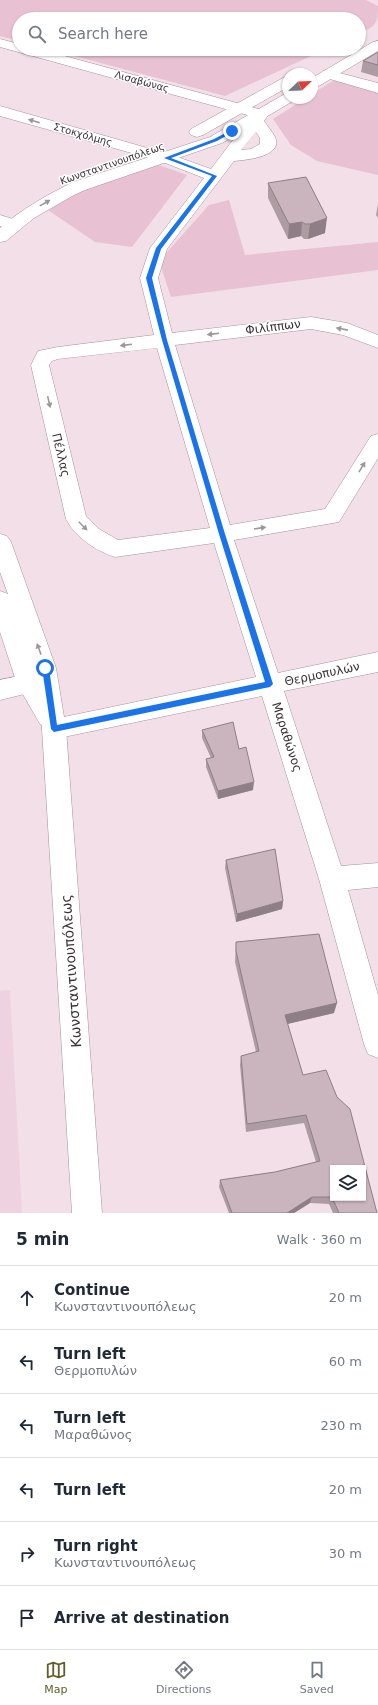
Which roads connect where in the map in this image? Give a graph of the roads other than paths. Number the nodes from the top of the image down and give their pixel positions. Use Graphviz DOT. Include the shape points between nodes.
graph roads {
  1 [pos="0,44"];
  2 [pos="378,45"];
  3 [pos="12,47"];
  4 [pos="366,52"];
  5 [pos="46,56"];
  6 [pos="359,56"];
  7 [pos="328,74"];
  8 [pos="318,80"];
  9 [pos="282,85"];
  10 [pos="378,88"];
  11 [pos="282,102"];
  12 [pos="0,111"];
  13 [pos="235,112"];
  14 [pos="253,120"];
  15 [pos="143,151"];
  16 [pos="230,156"];
  17 [pos="166,158"];
  18 [pos="214,176"];
  19 [pos="31,195"];
  20 [pos="15,205"];
  21 [pos="4,221"];
  22 [pos="0,237"];
  23 [pos="164,340"];
  24 [pos="378,342"];
  25 [pos="378,441"];
  26 [pos="222,534"];
  27 [pos="0,542"];
  28 [pos="0,600"];
  29 [pos="378,662"];
  30 [pos="29,684"];
  31 [pos="270,684"];
  32 [pos="0,690"];
  33 [pos="54,729"];
  34 [pos="378,875"];
  35 [pos="332,879"];
  36 [pos="378,1044"];
  37 [pos="87,1213"];
  1 -- 3 [label="street"];
  2 -- 4 [label="street"];
  5 -- 13 [label="street, Λισαβώνας"];
  6 -- 7 [label="street"];
  7 -- 8 [label="street"];
  7 -- 10 [label="street"];
  9 -- 13 [label="street, Κωνσταντινουπόλεως"];
  11 -- 14 [label="street, Κωνσταντινουπόλεως"];
  15 -- 12 [label="street, Στοκχόλμης, one-way"];
  13 -- 14 [label="street, Λισαβώνας"];
  13 -- 15 [label="street, Κωνσταντινουπόλεως" via="202,130"];
  14 -- 16 [label="street, Μαραθώνος"];
  14 -- 16 [label="street" via="268,138 265,150"];
  14 -- 17 [label="street, Κωνσταντινουπόλεως" via="216,140"];
  15 -- 17 [label="street, Στοκχόλμης"];
  15 -- 19 [label="street, Κωνσταντινουπόλεως" via="77,173"];
  16 -- 18 [label="street, Μαραθώνος"];
  17 -- 18 [label="street, Στοκχόλμης"];
  21 -- 17 [label="street, Κωνσταντινουπόλεως, one-way" via="33,210 60,194"];
  18 -- 23 [label="street, Μαραθώνος" via="159,248 149,278"];
  20 -- 21 [label="street, Κωνσταντινουπόλεως"];
  21 -- 22 [label="street, Κωνσταντινουπόλεως"];
  24 -- 23 [label="street, Φιλίππων, one-way" via="347,329 311,323"];
  23 -- 26 [label="street, Μαραθώνος"];
  23 -- 26 [label="street, Πέλλας, one-way" via="45,356 40,365 76,519 92,535 114,549"];
  26 -- 25 [label="street, one-way" via="332,516"];
  26 -- 31 [label="street, Μαραθώνος"];
  33 -- 27 [label="street, Κωνσταντινουπόλεως, one-way" via="45,668"];
  28 -- 30 [label="street, Κωνσταντινουπόλεως"];
  29 -- 31 [label="street, Θερμοπυλών"];
  30 -- 32 [label="street"];
  30 -- 33 [label="street, Κωνσταντινουπόλεως"];
  31 -- 33 [label="street, Θερμοπυλών"];
  31 -- 35 [label="street, Μαραθώνος"];
  33 -- 37 [label="street, Κωνσταντινουπόλεως"];
  34 -- 35 [label="street"];
  35 -- 36 [label="street, Μαραθώνος"];
}
